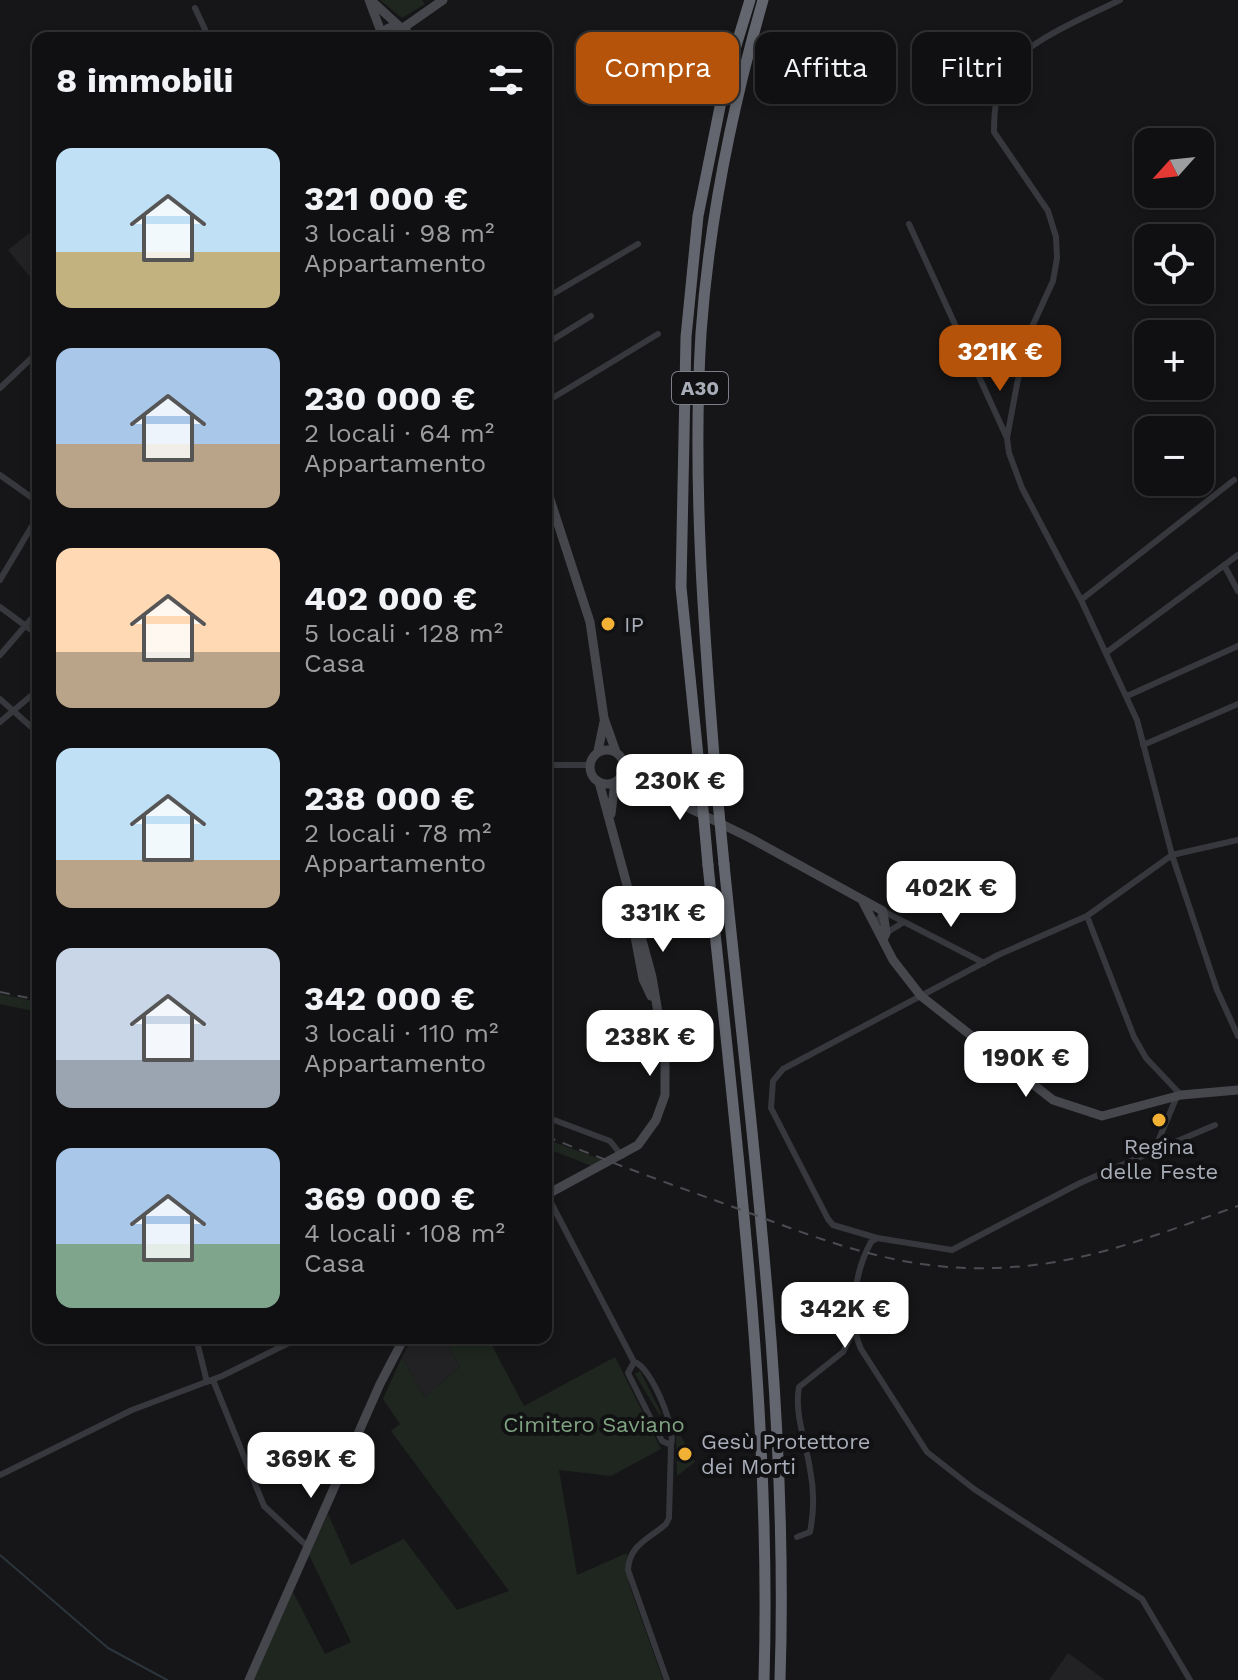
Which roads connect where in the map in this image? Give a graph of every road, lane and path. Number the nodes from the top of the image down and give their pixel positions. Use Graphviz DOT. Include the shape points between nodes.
graph roads {
  1 [pos="371,0"];
  2 [pos="443,0"];
  3 [pos="750,0"];
  4 [pos="763,0"];
  5 [pos="1120,0"];
  6 [pos="195,8"];
  7 [pos="206,32"];
  8 [pos="381,32"];
  9 [pos="386,32"];
  10 [pos="405,32"];
  11 [pos="909,224"];
  12 [pos="638,244"];
  13 [pos="552,294"];
  14 [pos="591,316"];
  15 [pos="658,334"];
  16 [pos="552,340"];
  17 [pos="32,358"];
  18 [pos="0,388"];
  19 [pos="552,398"];
  20 [pos="1007,438"];
  21 [pos="0,475"];
  22 [pos="1234,480"];
  23 [pos="32,498"];
  24 [pos="552,505"];
  25 [pos="32,526"];
  26 [pos="1238,555"];
  27 [pos="1224,565"];
  28 [pos="0,580"];
  29 [pos="1238,591"];
  30 [pos="1081,600"];
  31 [pos="0,607"];
  32 [pos="32,617"];
  33 [pos="25,625"];
  34 [pos="32,630"];
  35 [pos="1238,646"];
  36 [pos="1107,652"];
  37 [pos="0,655"];
  38 [pos="32,695"];
  39 [pos="1127,696"];
  40 [pos="0,699"];
  41 [pos="1238,704"];
  42 [pos="15,711"];
  43 [pos="604,718"];
  44 [pos="0,722"];
  45 [pos="32,727"];
  46 [pos="1143,745"];
  47 [pos="598,751"];
  48 [pos="616,752"];
  49 [pos="552,765"];
  50 [pos="589,765"];
  51 [pos="624,766"];
  52 [pos="616,781"];
  53 [pos="599,782"];
  54 [pos="640,784"];
  55 [pos="610,826"];
  56 [pos="1238,840"];
  57 [pos="1172,855"];
  58 [pos="863,902"];
  59 [pos="883,911"];
  60 [pos="1087,916"];
  61 [pos="904,922"];
  62 [pos="876,924"];
  63 [pos="884,936"];
  64 [pos="984,963"];
  65 [pos="921,996"];
  66 [pos="1238,1036"];
  67 [pos="1238,1090"];
  68 [pos="1179,1096"];
  69 [pos="552,1119"];
  70 [pos="1215,1125"];
  71 [pos="1154,1151"];
  72 [pos="625,1154"];
  73 [pos="552,1192"];
  74 [pos="552,1205"];
  75 [pos="877,1238"];
  76 [pos="853,1332"];
  77 [pos="198,1344"];
  78 [pos="287,1344"];
  79 [pos="401,1344"];
  80 [pos="634,1362"];
  81 [pos="210,1381"];
  82 [pos="671,1445"];
  83 [pos="0,1475"];
  84 [pos="797,1537"];
  85 [pos="308,1548"];
  86 [pos="249,1680"];
  87 [pos="667,1680"];
  88 [pos="764,1680"];
  89 [pos="780,1680"];
  90 [pos="1190,1680"];
  1 -- 8 [label="main road"];
  1 -- 10 [label="main road"];
  2 -- 10 [label="main road"];
  3 -- 88 [label="highway, A30, bridge" via="725,82 698,216 686,337 681,587 739,1169 760,1447 767,1603"];
  4 -- 89 [label="highway, A30, bridge" via="739,84 714,222 701,333 698,467 716,781 778,1446"];
  5 -- 20 [label="street" via="1026,51 1000,87 994,132 1048,211 1057,258 1024,355"];
  6 -- 7 [label="street"];
  9 -- 10 [label="main road"];
  11 -- 20 [label="street"];
  12 -- 13 [label="street"];
  14 -- 16 [label="street"];
  15 -- 19 [label="street"];
  17 -- 18 [label="street"];
  20 -- 30 [label="street" via="1022,488"];
  21 -- 23 [label="street"];
  22 -- 30 [label="street"];
  24 -- 43 [label="main road" via="590,622"];
  25 -- 28 [label="street"];
  26 -- 27 [label="street"];
  27 -- 29 [label="street"];
  27 -- 36 [label="street"];
  30 -- 36 [label="street"];
  31 -- 33 [label="street"];
  32 -- 33 [label="street"];
  33 -- 34 [label="street"];
  33 -- 37 [label="street"];
  35 -- 39 [label="street"];
  36 -- 39 [label="street"];
  38 -- 42 [label="street"];
  39 -- 46 [label="street"];
  40 -- 42 [label="street"];
  41 -- 46 [label="street"];
  42 -- 44 [label="street"];
  42 -- 45 [label="street"];
  43 -- 47 [label="main road"];
  43 -- 48 [label="main road"];
  46 -- 57 [label="street"];
  47 -- 48 [label="main road"];
  47 -- 50 [label="main road"];
  48 -- 51 [label="main road"];
  49 -- 50 [label="street"];
  50 -- 53 [label="main road"];
  51 -- 52 [label="main road"];
  51 -- 54 [label="main road"];
  52 -- 53 [label="main road"];
  52 -- 54 [label="main road"];
  52 -- 55 [label="main road"];
  53 -- 55 [label="main road"];
  54 -- 58 [label="main road"];
  55 -- 72 [label="main road" via="644,944 665,1054 665,1095 648,1135"];
  56 -- 57 [label="street"];
  57 -- 60 [label="street"];
  57 -- 66 [label="street"];
  58 -- 59 [label="main road"];
  58 -- 62 [label="main road"];
  59 -- 61 [label="street"];
  59 -- 62 [label="street"];
  59 -- 63 [label="main road"];
  60 -- 64 [label="street"];
  60 -- 68 [label="street" via="1134,1037"];
  61 -- 63 [label="street"];
  61 -- 64 [label="street"];
  62 -- 63 [label="main road"];
  63 -- 65 [label="main road" via="893,960"];
  64 -- 65 [label="street"];
  65 -- 68 [label="main road" via="1053,1100 1084,1113 1120,1114"];
  65 -- 75 [label="street" via="783,1069 773,1081 771,1108 828,1219"];
  67 -- 68 [label="main road"];
  68 -- 71 [label="street"];
  69 -- 72 [label="street" via="610,1141"];
  70 -- 71 [label="street"];
  71 -- 75 [label="street" via="952,1250"];
  72 -- 73 [label="main road"];
  74 -- 80 [label="street"];
  75 -- 76 [label="street" via="868,1247 863,1266"];
  76 -- 84 [label="street" via="843,1352 798,1392 812,1509 810,1532"];
  76 -- 90 [label="street" via="927,1452 974,1489 1142,1599"];
  77 -- 81 [label="street"];
  78 -- 81 [label="street"];
  79 -- 85 [label="main road"];
  80 -- 82 [label="street" via="641,1364 667,1413"];
  80 -- 82 [label="street" via="628,1373 662,1441"];
  81 -- 83 [label="street" via="132,1410"];
  81 -- 85 [label="street" via="264,1506"];
  82 -- 87 [label="street" via="669,1518 631,1553 628,1570"];
  85 -- 86 [label="main road"];
}
